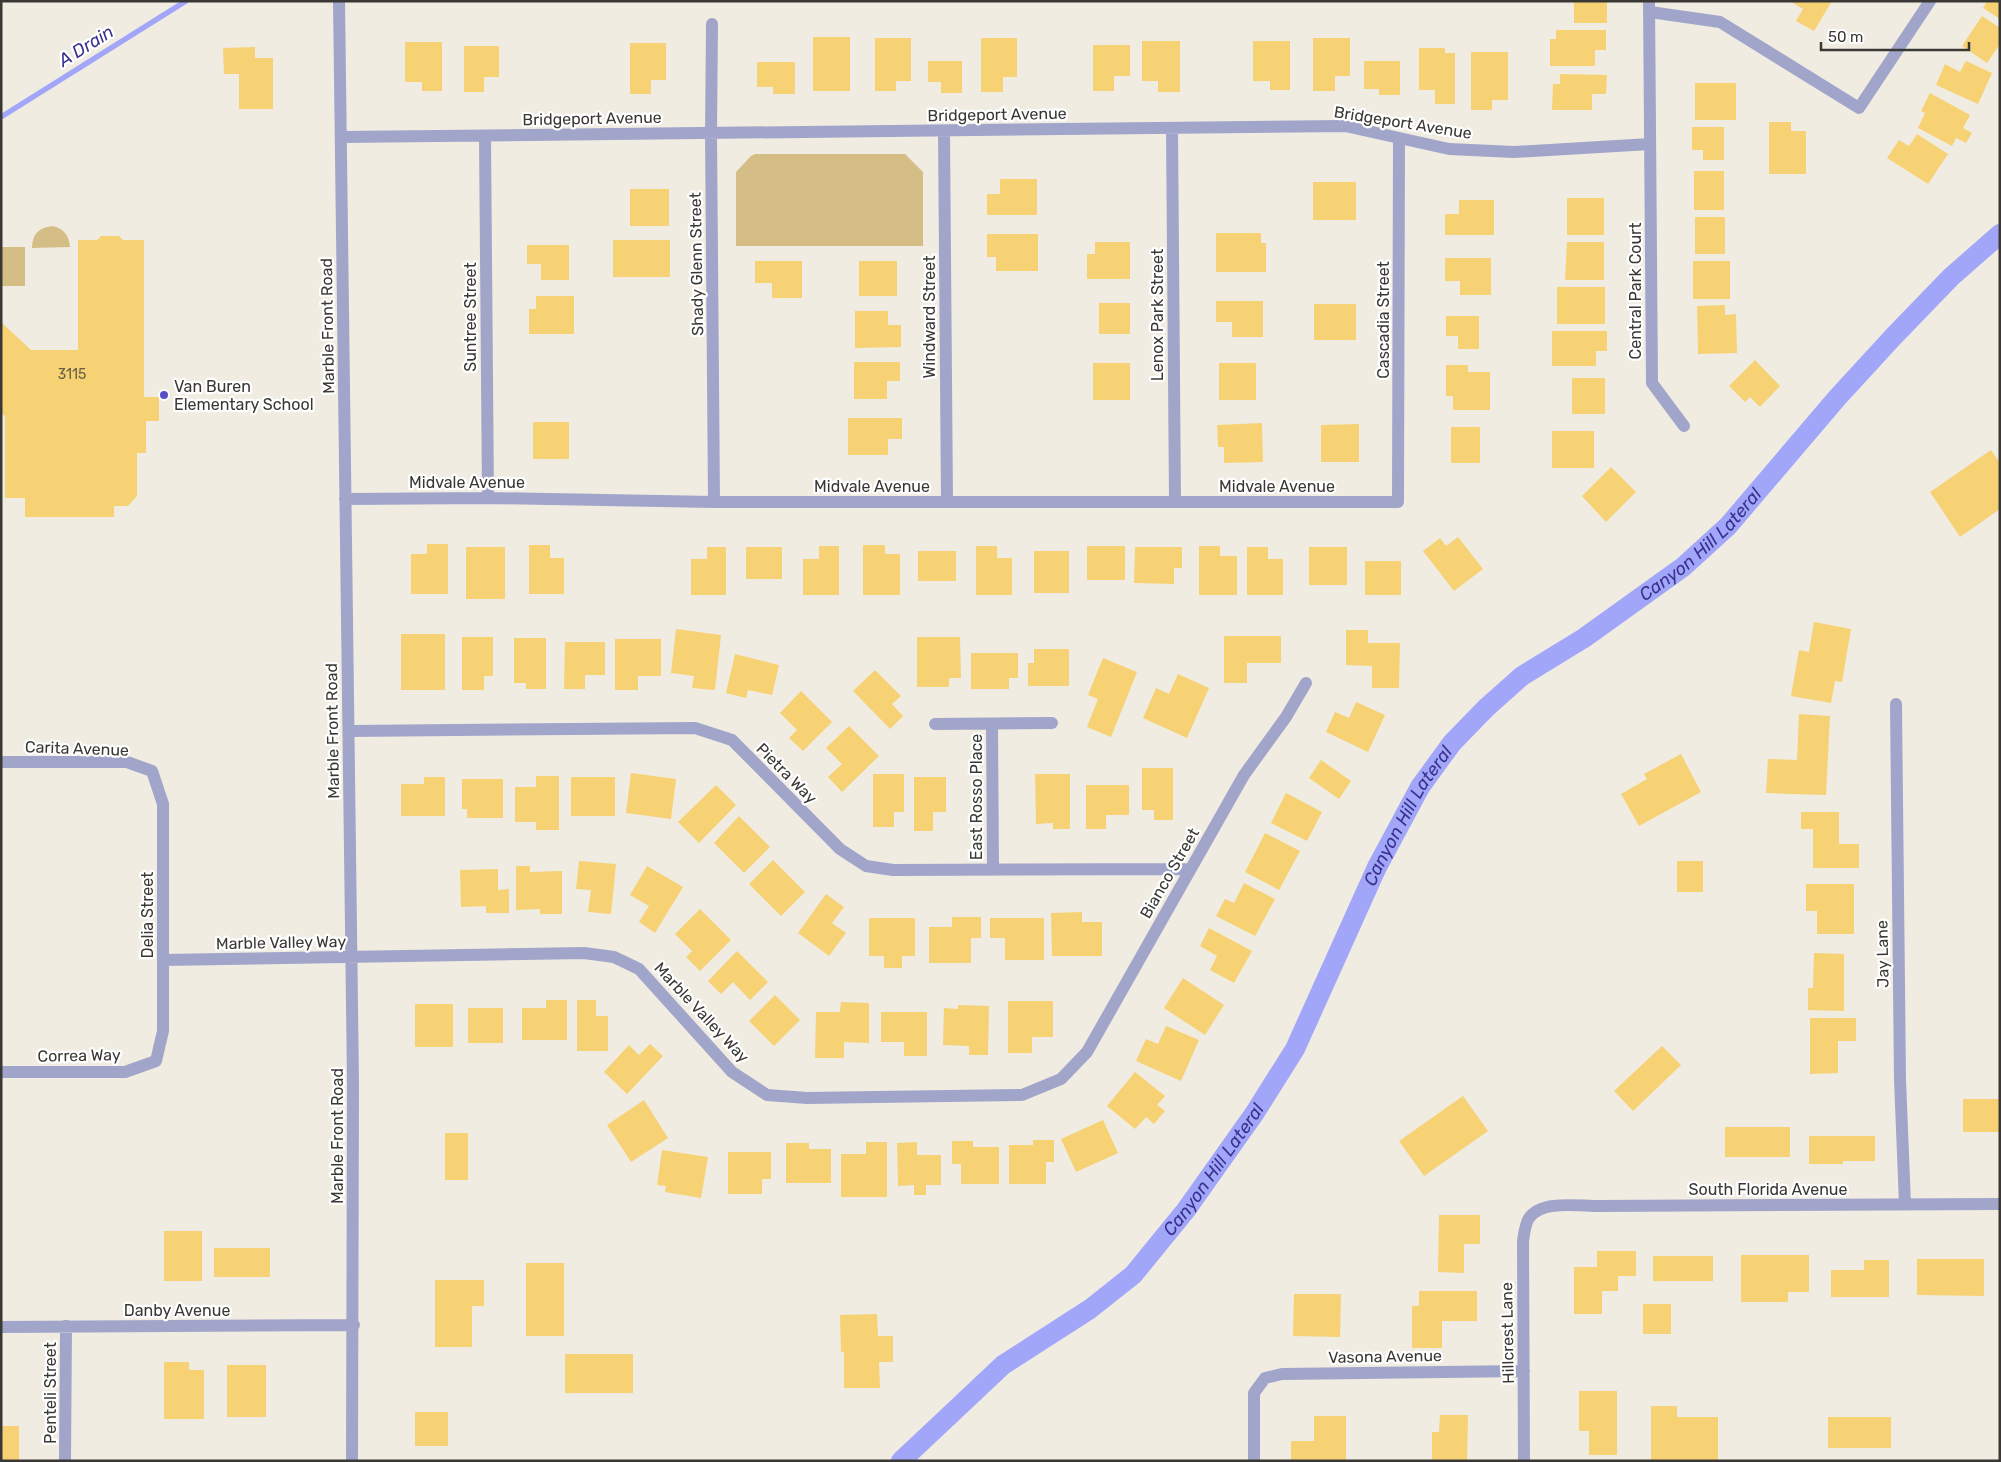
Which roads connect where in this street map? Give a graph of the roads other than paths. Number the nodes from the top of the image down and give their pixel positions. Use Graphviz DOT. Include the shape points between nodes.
graph roads {
  1 [pos="340,1"];
  2 [pos="1930,1"];
  3 [pos="1650,7"];
  4 [pos="712,24"];
  5 [pos="1172,128"];
  6 [pos="944,130"];
  7 [pos="711,133"];
  8 [pos="485,136"];
  9 [pos="341,137"];
  10 [pos="1399,138"];
  11 [pos="1650,144"];
  12 [pos="1684,426"];
  13 [pos="488,498"];
  14 [pos="345,499"];
  15 [pos="714,502"];
  16 [pos="947,502"];
  17 [pos="1174,502"];
  18 [pos="1398,502"];
  19 [pos="1306,683"];
  20 [pos="1896,704"];
  21 [pos="1052,723"];
  22 [pos="935,724"];
  23 [pos="992,724"];
  24 [pos="349,730"];
  25 [pos="1,762"];
  26 [pos="152,771"];
  27 [pos="993,869"];
  28 [pos="1190,869"];
  29 [pos="352,957"];
  30 [pos="163,960"];
  31 [pos="156,1061"];
  32 [pos="1,1072"];
  33 [pos="1061,1079"];
  34 [pos="1905,1204"];
  35 [pos="2000,1204"];
  36 [pos="1538,1210"];
  37 [pos="354,1325"];
  38 [pos="66,1326"];
  39 [pos="1,1327"];
  40 [pos="1524,1371"];
  41 [pos="66,1461"];
  42 [pos="352,1461"];
  43 [pos="1254,1461"];
  44 [pos="1524,1461"];
  1 -- 9 [label="street, Marble Front Road"];
  2 -- 3 [label="street" via="1860,108 1720,22"];
  3 -- 11 [label="street, Central Park Court"];
  4 -- 7 [label="street, Shady Glenn Street"];
  5 -- 6 [label="street, Bridgeport Avenue"];
  5 -- 10 [label="street, Bridgeport Avenue" via="1345,126"];
  5 -- 17 [label="street, Lenox Park Street"];
  6 -- 7 [label="street, Bridgeport Avenue"];
  6 -- 16 [label="street, Windward Street"];
  7 -- 8 [label="street, Bridgeport Avenue"];
  7 -- 15 [label="street, Shady Glenn Street"];
  8 -- 9 [label="street, Bridgeport Avenue"];
  8 -- 13 [label="street, Suntree Street"];
  9 -- 14 [label="street, Marble Front Road"];
  10 -- 11 [label="street, Bridgeport Avenue" via="1449,149 1514,152"];
  10 -- 18 [label="street, Cascadia Street"];
  11 -- 12 [label="street, Central Park Court" via="1652,383"];
  13 -- 14 [label="street, Midvale Avenue"];
  13 -- 15 [label="street, Midvale Avenue"];
  14 -- 24 [label="street, Marble Front Road"];
  15 -- 16 [label="street, Midvale Avenue"];
  16 -- 17 [label="street, Midvale Avenue"];
  17 -- 18 [label="street, Midvale Avenue"];
  19 -- 28 [label="street, Bianco Street" via="1244,775"];
  20 -- 34 [label="street, Jay Lane" via="1900,1080"];
  21 -- 23 [label="street, East Rosso Place"];
  22 -- 23 [label="street, East Rosso Place"];
  23 -- 27 [label="street, East Rosso Place"];
  24 -- 27 [label="street, Pietra Way" via="695,728 732,740 840,849 866,866 893,870"];
  24 -- 29 [label="street, Marble Front Road"];
  25 -- 26 [label="street, Carita Avenue" via="127,762"];
  26 -- 30 [label="street, Delia Street" via="163,804"];
  27 -- 28 [label="street, Pietra Way"];
  28 -- 33 [label="street, Bianco Street" via="1087,1052"];
  29 -- 30 [label="street, Marble Valley Way"];
  29 -- 33 [label="street, Marble Valley Way" via="584,953 614,957 639,969 732,1072 767,1095 807,1098 1022,1094"];
  29 -- 37 [label="street, Marble Front Road"];
  30 -- 31 [label="street, Delia Street" via="163,1031"];
  31 -- 32 [label="street, Correa Way" via="125,1072"];
  34 -- 35 [label="street, South Florida Avenue"];
  34 -- 36 [label="street, South Florida Avenue" via="1597,1206"];
  36 -- 40 [label="street, Hillcrest Lane" via="1528,1220 1522,1241"];
  37 -- 38 [label="street, Danby Avenue"];
  37 -- 42 [label="street, Marble Front Road"];
  38 -- 39 [label="street, Danby Avenue"];
  38 -- 41 [label="street, Penteli Street"];
  40 -- 43 [label="street, Vasona Avenue" via="1282,1374 1265,1378 1254,1393"];
  40 -- 44 [label="street, Hillcrest Lane"];
}
